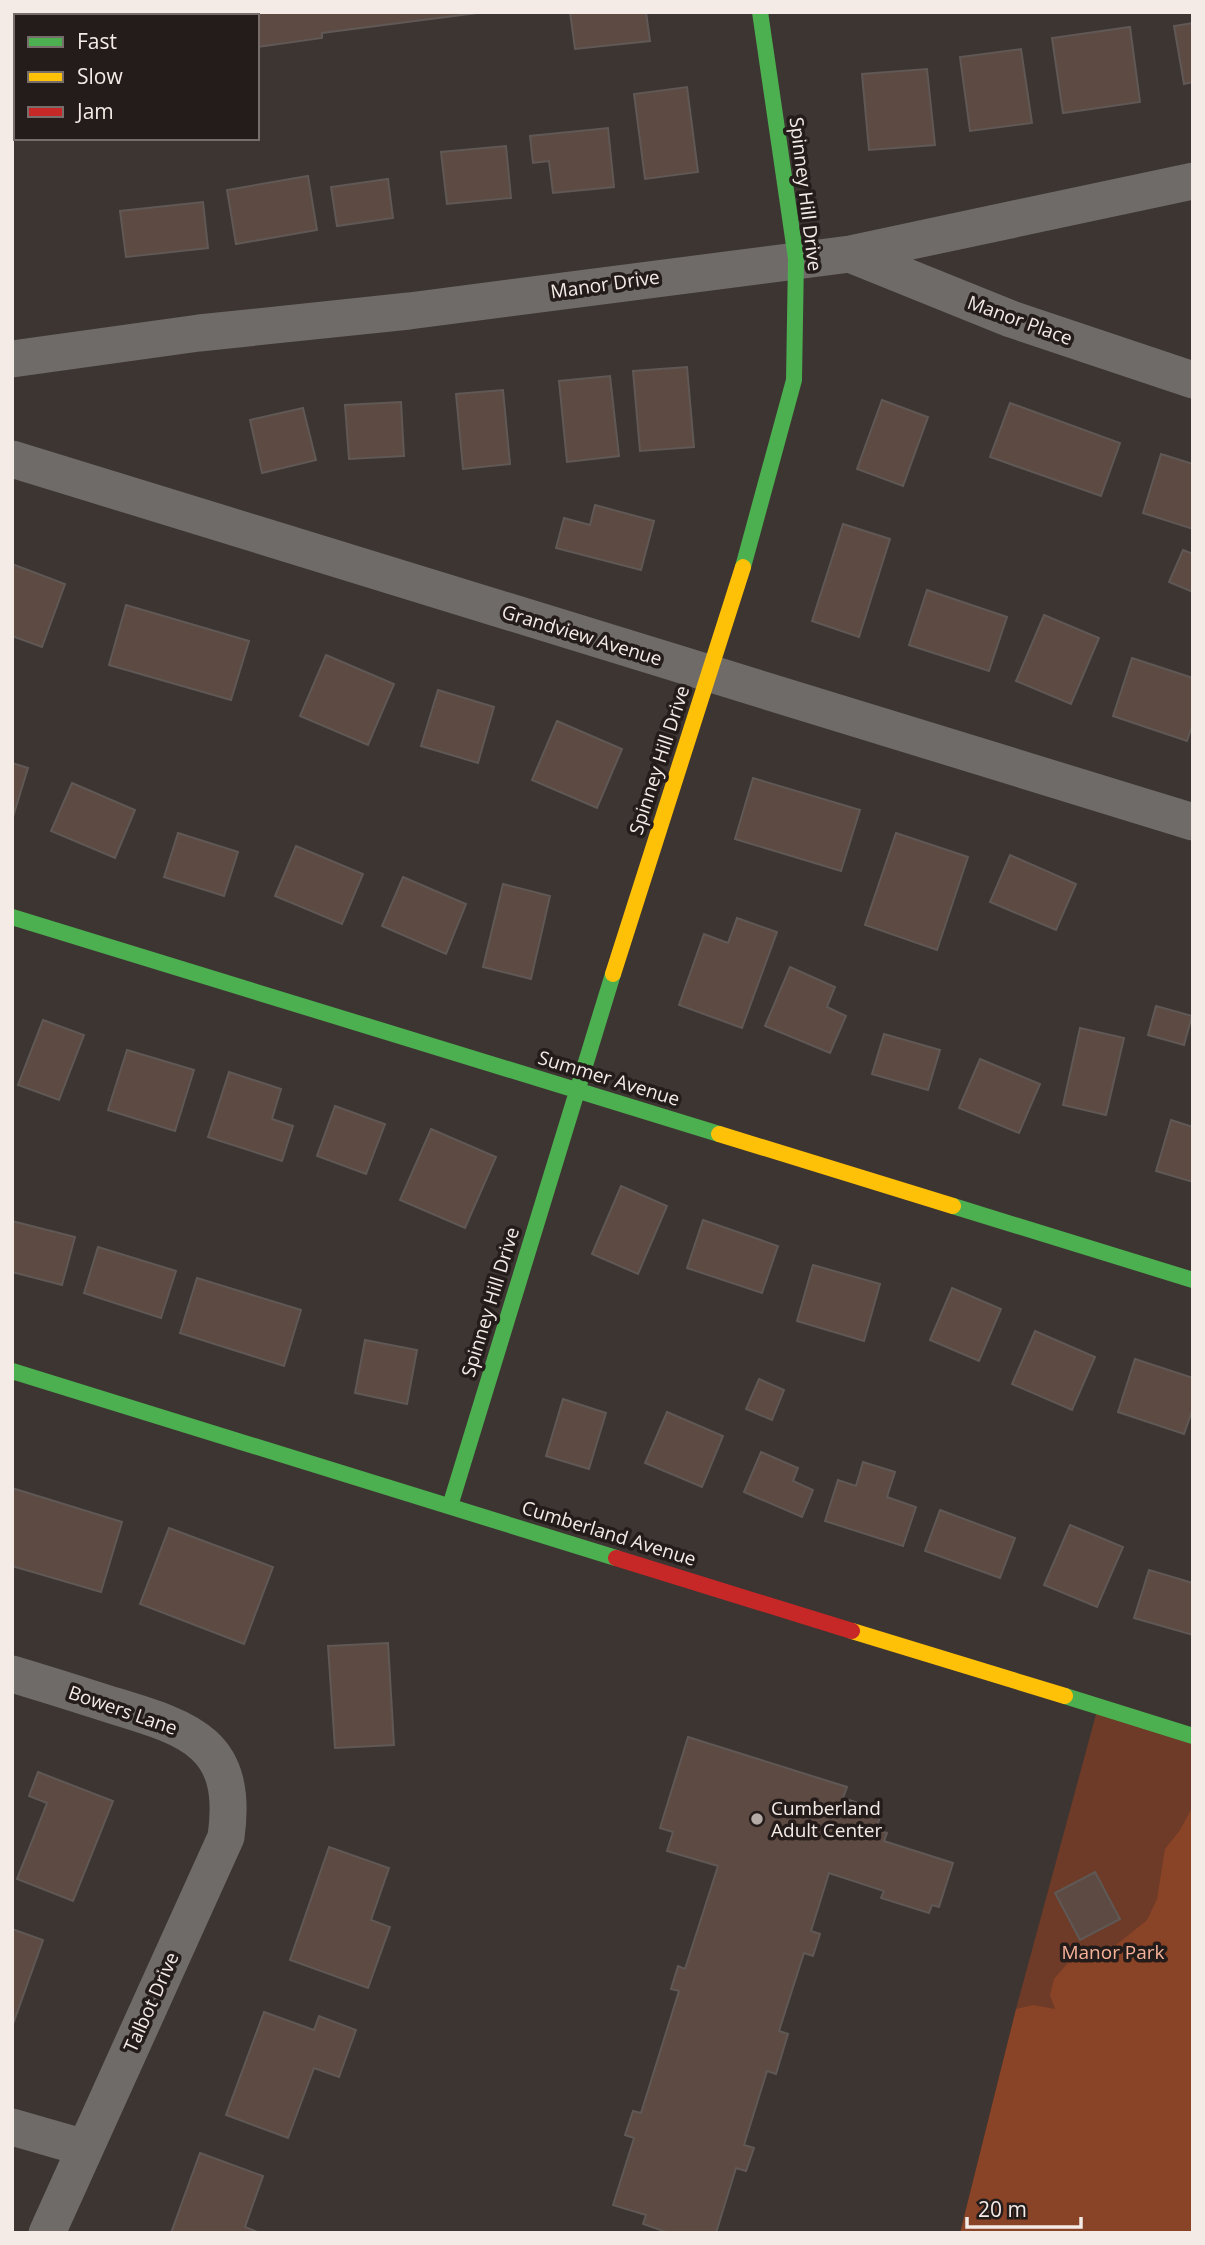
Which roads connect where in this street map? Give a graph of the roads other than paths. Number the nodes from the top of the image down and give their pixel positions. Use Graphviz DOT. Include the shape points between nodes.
graph roads {
  1 [pos="760,12"];
  2 [pos="1193,181"];
  3 [pos="850,254"];
  4 [pos="796,259"];
  5 [pos="12,359"];
  6 [pos="1193,380"];
  7 [pos="12,459"];
  8 [pos="709,674"];
  9 [pos="1193,822"];
  10 [pos="12,917"];
  11 [pos="576,1090"];
  12 [pos="1193,1280"];
  13 [pos="12,1371"];
  14 [pos="450,1506"];
  15 [pos="12,1674"];
  16 [pos="1193,1736"];
  17 [pos="220,1767"];
  18 [pos="12,2127"];
  19 [pos="85,2148"];
  20 [pos="47,2233"];
  1 -- 4 [label="street, Spinney Hill Drive"];
  2 -- 3 [label="street, Manor Drive"];
  3 -- 4 [label="street, Manor Drive"];
  3 -- 6 [label="street, Manor Place" via="1011,319"];
  4 -- 5 [label="street, Manor Drive"];
  4 -- 8 [label="street, Spinney Hill Drive" via="794,380 751,542"];
  7 -- 8 [label="street, Grandview Avenue"];
  8 -- 9 [label="street, Grandview Avenue"];
  8 -- 11 [label="street, Spinney Hill Drive"];
  10 -- 11 [label="street, Summer Avenue"];
  11 -- 12 [label="street, Summer Avenue"];
  11 -- 14 [label="street, Spinney Hill Drive"];
  13 -- 14 [label="street, Cumberland Avenue"];
  14 -- 16 [label="street, Cumberland Avenue"];
  15 -- 17 [label="street, Bowers Lane" via="165,1721 196,1737"];
  17 -- 19 [label="street, Talbot Drive" via="230,1805 226,1837"];
  18 -- 19 [label="street"];
  19 -- 20 [label="street, Talbot Drive"];
}
